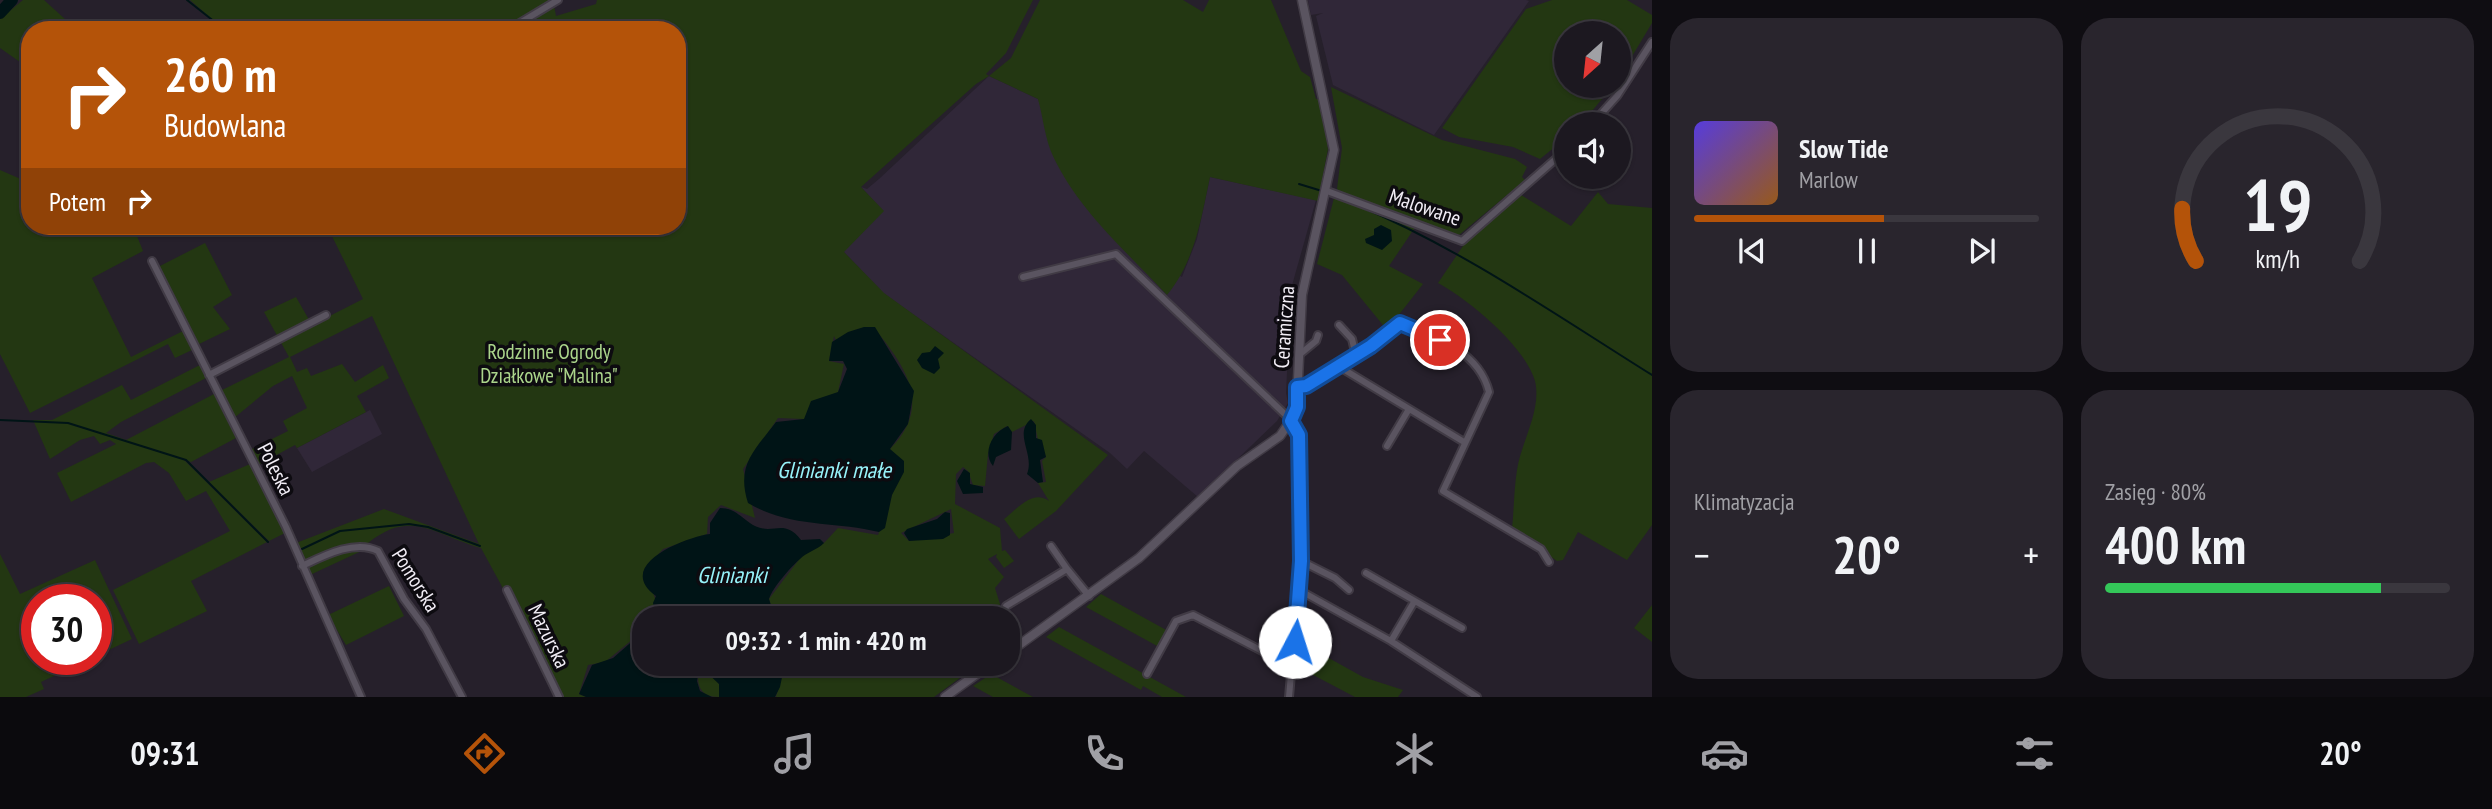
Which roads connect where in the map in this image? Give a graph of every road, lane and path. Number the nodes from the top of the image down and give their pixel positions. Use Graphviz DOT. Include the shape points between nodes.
graph roads {
  1 [pos="558,0"];
  2 [pos="1302,0"];
  3 [pos="523,21"];
  4 [pos="1652,42"];
  5 [pos="1602,112"];
  6 [pos="1554,160"];
  7 [pos="1327,193"];
  8 [pos="152,261"];
  9 [pos="1023,277"];
  10 [pos="326,315"];
  11 [pos="1339,325"];
  12 [pos="1318,335"];
  13 [pos="1298,356"];
  14 [pos="1356,356"];
  15 [pos="1338,366"];
  16 [pos="209,375"];
  17 [pos="1297,387"];
  18 [pos="1409,409"];
  19 [pos="1291,421"];
  20 [pos="1464,442"];
  21 [pos="1387,446"];
  22 [pos="1051,546"];
  23 [pos="1301,561"];
  24 [pos="1549,562"];
  25 [pos="302,566"];
  26 [pos="1067,569"];
  27 [pos="1366,573"];
  28 [pos="507,590"];
  29 [pos="1299,590"];
  30 [pos="1349,590"];
  31 [pos="1089,596"];
  32 [pos="1413,602"];
  33 [pos="1006,606"];
  34 [pos="1462,628"];
  35 [pos="1391,641"];
  36 [pos="1021,644"];
  37 [pos="1293,667"];
  38 [pos="1147,674"];
  39 [pos="974,676"];
  40 [pos="361,697"];
  41 [pos="462,697"];
  42 [pos="559,697"];
  43 [pos="945,697"];
  44 [pos="1289,697"];
  45 [pos="1477,697"];
  1 -- 3 [label="street"];
  2 -- 7 [label="street, Ceramiczna" via="1333,135 1334,162"];
  4 -- 5 [label="street"];
  6 -- 7 [label="street, Malowane" via="1462,241"];
  7 -- 13 [label="street, Ceramiczna" via="1302,295"];
  8 -- 16 [label="street, Poleska"];
  9 -- 19 [label="street" via="1116,254"];
  10 -- 16 [label="street"];
  11 -- 14 [label="street" via="1352,339"];
  12 -- 13 [label="street"];
  13 -- 17 [label="street, Ceramiczna"];
  14 -- 15 [label="street"];
  14 -- 20 [label="street" via="1400,323 1452,346 1479,367 1489,392"];
  15 -- 17 [label="street"];
  15 -- 18 [label="street"];
  16 -- 25 [label="street, Poleska"];
  17 -- 19 [label="street, Ceramiczna"];
  18 -- 20 [label="street"];
  18 -- 21 [label="street"];
  19 -- 23 [label="street" via="1299,435"];
  19 -- 31 [label="street" via="1280,436 1237,466 1139,558"];
  20 -- 24 [label="street" via="1443,491 1541,549"];
  22 -- 26 [label="street"];
  23 -- 29 [label="street"];
  23 -- 30 [label="street"];
  25 -- 40 [label="street, Poleska"];
  25 -- 41 [label="street, Pomorska" via="351,548 378,551"];
  26 -- 31 [label="street"];
  26 -- 33 [label="street"];
  27 -- 32 [label="street"];
  28 -- 42 [label="street, Mazurska"];
  29 -- 35 [label="street"];
  29 -- 37 [label="street"];
  31 -- 36 [label="street"];
  32 -- 34 [label="street"];
  32 -- 35 [label="street"];
  35 -- 45 [label="street"];
  37 -- 38 [label="street" via="1193,615 1176,621"];
  37 -- 44 [label="street"];
  39 -- 43 [label="street"];
}
